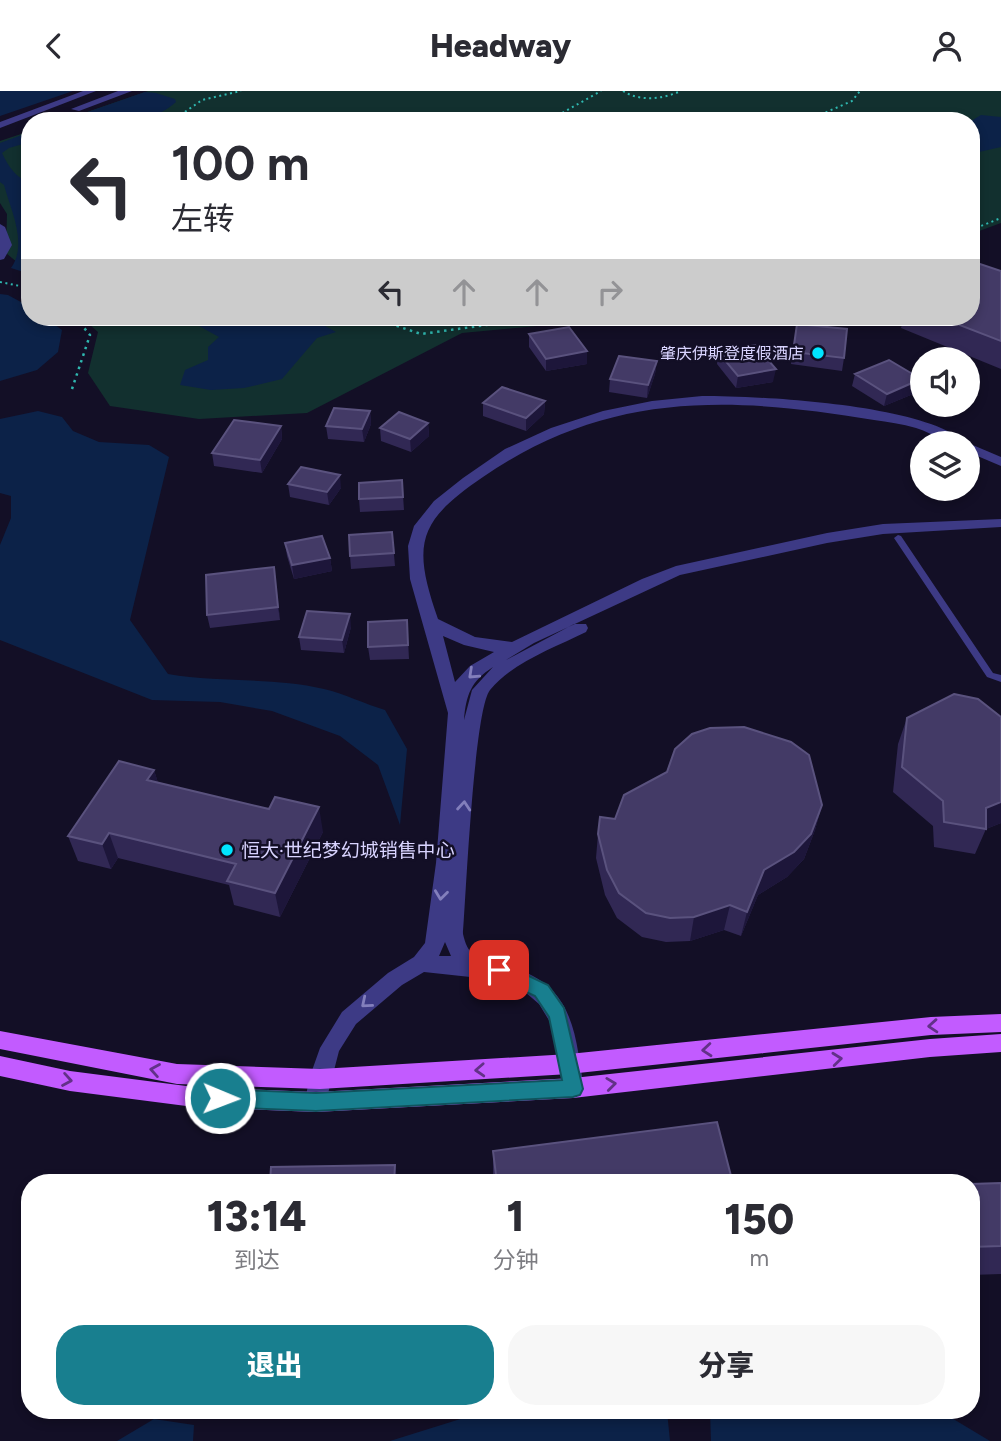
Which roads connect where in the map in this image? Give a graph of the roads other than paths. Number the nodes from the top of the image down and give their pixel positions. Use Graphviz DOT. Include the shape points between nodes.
graph roads {
  1 [pos="91,91"];
  2 [pos="127,91"];
  3 [pos="69,111"];
  4 [pos="35,112"];
  5 [pos="21,117"];
  6 [pos="0,125"];
  7 [pos="21,129"];
  8 [pos="0,137"];
  9 [pos="0,227"];
  10 [pos="0,257"];
  11 [pos="934,431"];
  12 [pos="980,452"];
  13 [pos="1001,462"];
  14 [pos="1001,523"];
  15 [pos="1001,533"];
  16 [pos="898,538"];
  17 [pos="430,622"];
  18 [pos="513,647"];
  19 [pos="1001,679"];
  20 [pos="456,716"];
  21 [pos="421,963"];
  22 [pos="471,966"];
  23 [pos="1001,1023"];
  24 [pos="0,1040"];
  25 [pos="1001,1043"];
  26 [pos="569,1064"];
  27 [pos="0,1066"];
  28 [pos="320,1079"];
  29 [pos="573,1089"];
  30 [pos="316,1102"];
  1 -- 4 [label="street"];
  2 -- 3 [label="street"];
  5 -- 6 [label="street"];
  7 -- 8 [label="street"];
  9 -- 10 [label="street" via="6,245"];
  11 -- 17 [label="street" via="811,404 721,398 651,404 558,428 495,459 438,505 418,531 414,563"];
  12 -- 13 [label="street"];
  14 -- 18 [label="street" via="883,529 676,571"];
  15 -- 16 [label="street"];
  16 -- 19 [label="lane" via="990,675"];
  22 -- 16 [label="street, one-way" via="458,951 453,934 471,727 480,690 501,669 683,580 842,544"];
  17 -- 18 [label="street" via="454,637"];
  17 -- 20 [label="street"];
  18 -- 20 [label="street, one-way" via="476,670 461,686"];
  20 -- 21 [label="street, one-way" via="435,946"];
  21 -- 22 [label="street"];
  21 -- 28 [label="street, one-way" via="349,1018 330,1048"];
  22 -- 26 [label="street" via="499,970 541,991 558,1014"];
  23 -- 26 [label="main road, one-way" via="931,1026"];
  28 -- 24 [label="main road, one-way" via="177,1074"];
  29 -- 25 [label="main road, one-way"];
  26 -- 28 [label="main road, one-way"];
  26 -- 29 [label="street"];
  27 -- 30 [label="main road, one-way" via="70,1081 194,1097"];
  28 -- 30 [label="street"];
  29 -- 30 [label="main road"];
}
